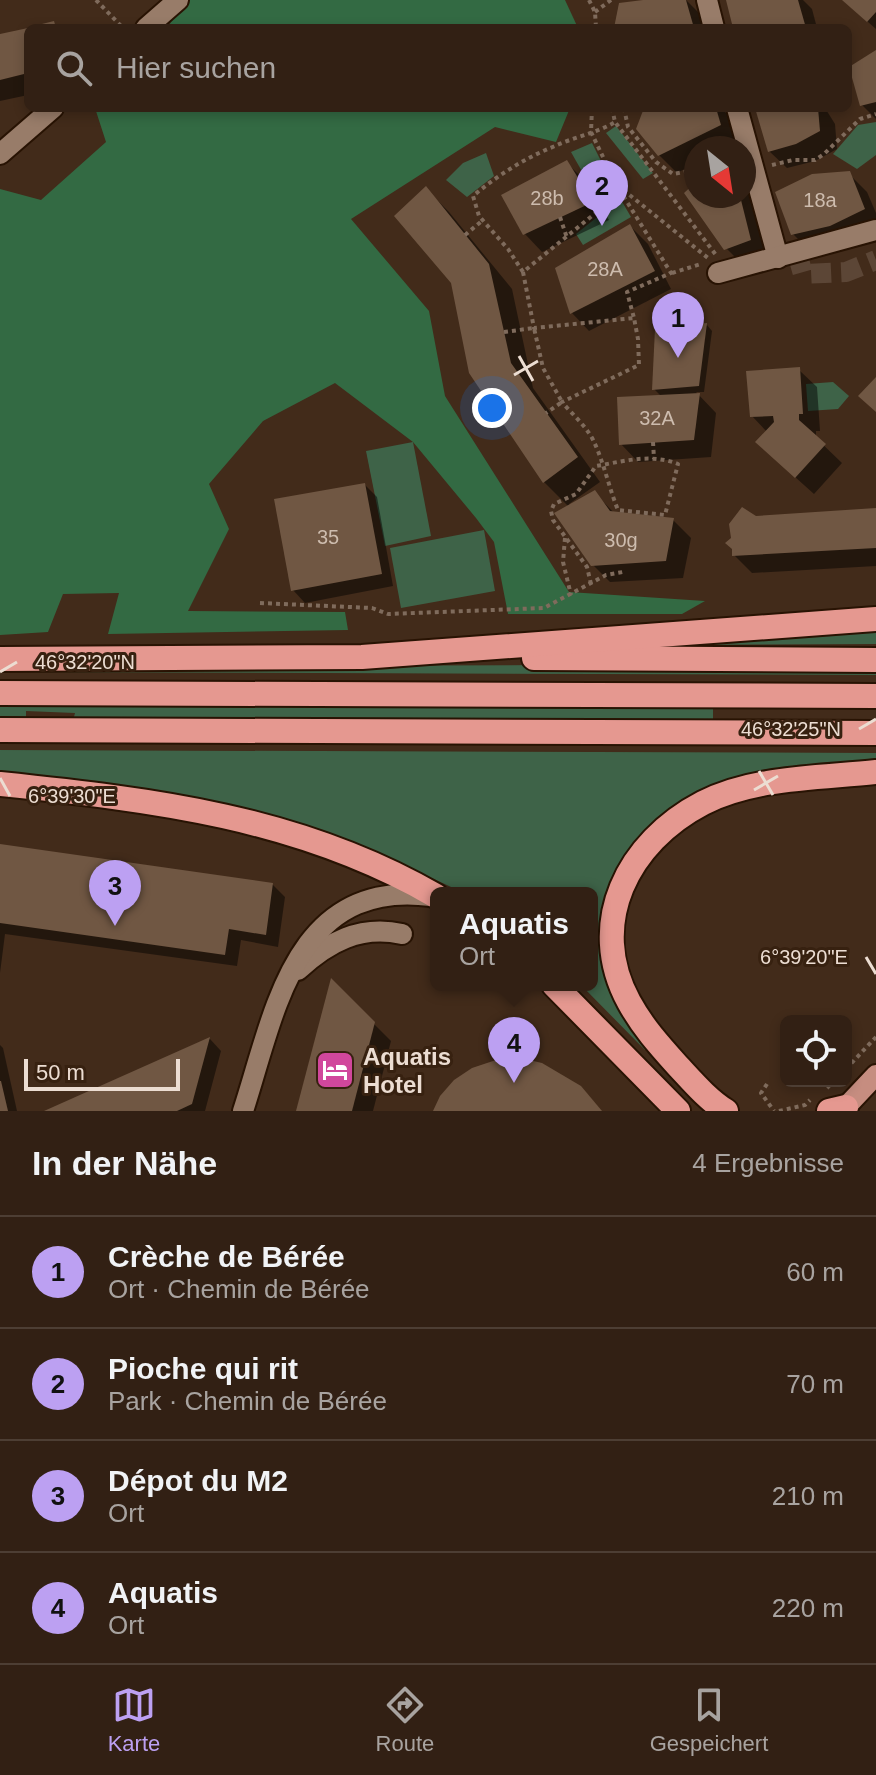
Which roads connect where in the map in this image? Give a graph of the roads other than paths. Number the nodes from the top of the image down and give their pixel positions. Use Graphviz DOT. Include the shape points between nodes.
graph roads {
  1 [pos="178,0"];
  2 [pos="707,0"];
  3 [pos="151,24"];
  4 [pos="713,24"];
  5 [pos="48,112"];
  6 [pos="738,112"];
  7 [pos="0,154"];
  8 [pos="876,230"];
  9 [pos="778,258"];
  10 [pos="722,272"];
  11 [pos="876,619"];
  12 [pos="362,657"];
  13 [pos="0,659"];
  14 [pos="876,660"];
  15 [pos="0,693"];
  16 [pos="876,696"];
  17 [pos="0,730"];
  18 [pos="876,733"];
  19 [pos="876,772"];
  20 [pos="0,784"];
  21 [pos="430,893"];
  22 [pos="430,895"];
  23 [pos="402,934"];
  24 [pos="283,989"];
  25 [pos="560,991"];
  26 [pos="876,1075"];
  27 [pos="839,1110"];
  28 [pos="243,1111"];
  29 [pos="678,1111"];
  30 [pos="726,1111"];
  1 -- 3 [label="street"];
  2 -- 4 [label="street"];
  5 -- 7 [label="street"];
  6 -- 9 [label="street"];
  8 -- 9 [label="street"];
  9 -- 10 [label="street"];
  11 -- 12 [label="highway"];
  12 -- 13 [label="highway"];
  12 -- 14 [label="highway"];
  15 -- 16 [label="highway"];
  17 -- 18 [label="highway"];
  19 -- 30 [label="highway" via="784,781 720,795 661,831 627,875 612,928 617,974 643,1025"];
  20 -- 21 [label="highway" via="172,805 258,823 343,850"];
  22 -- 24 [label="street" via="387,895 335,917 304,948"];
  23 -- 24 [label="street" via="364,931 340,939 308,961"];
  24 -- 28 [label="street"];
  25 -- 29 [label="highway"];
  26 -- 27 [label="main road"];
}
